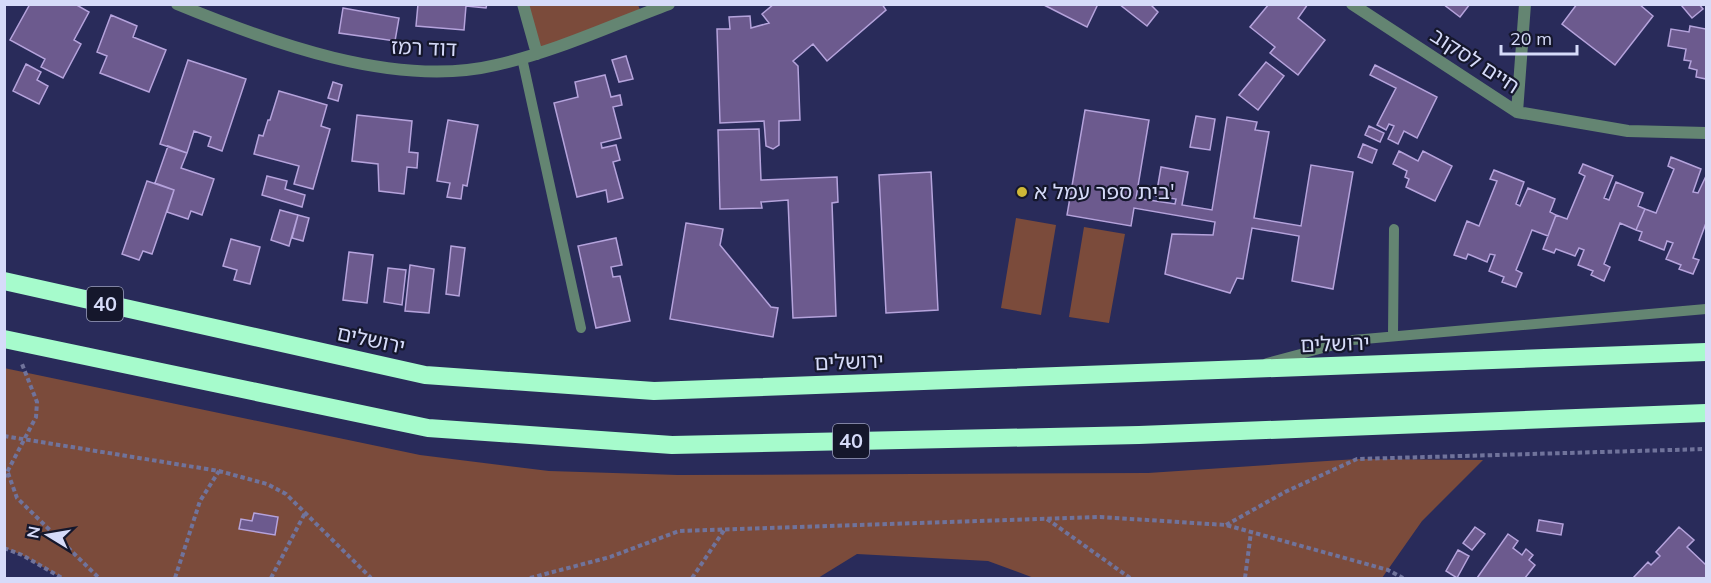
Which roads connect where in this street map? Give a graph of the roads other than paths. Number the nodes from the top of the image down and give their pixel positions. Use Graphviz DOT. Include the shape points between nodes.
graph roads {
  1 [pos="177,4"];
  2 [pos="523,4"];
  3 [pos="669,4"];
  4 [pos="1352,4"];
  5 [pos="1525,4"];
  6 [pos="640,9"];
  7 [pos="537,54"];
  8 [pos="522,58"];
  9 [pos="1516,112"];
  10 [pos="1707,133"];
  11 [pos="1394,229"];
  12 [pos="4,282"];
  13 [pos="1707,309"];
  14 [pos="581,328"];
  15 [pos="1393,335"];
  16 [pos="8,340"];
  17 [pos="1707,352"];
  18 [pos="1245,370"];
  19 [pos="1707,413"];
  1 -- 8 [label="street, דוד רמז" via="284,44 374,66 444,71 494,66"];
  2 -- 7 [label="street"];
  3 -- 6 [label="street, דוד רמז"];
  4 -- 9 [label="street, חיים לסקוב"];
  5 -- 9 [label="street"];
  6 -- 7 [label="street, דוד רמז"];
  7 -- 8 [label="street, דוד רמז"];
  8 -- 14 [label="lane"];
  9 -- 10 [label="street" via="1628,131"];
  11 -- 15 [label="lane"];
  12 -- 18 [label="highway, ירושלים / 40" via="425,375 642,391"];
  13 -- 15 [label="lane"];
  15 -- 18 [label="lane" via="1353,340"];
  16 -- 19 [label="highway, 40" via="428,429 672,445 1139,435"];
  17 -- 18 [label="highway, ירושלים / 40"];
}
